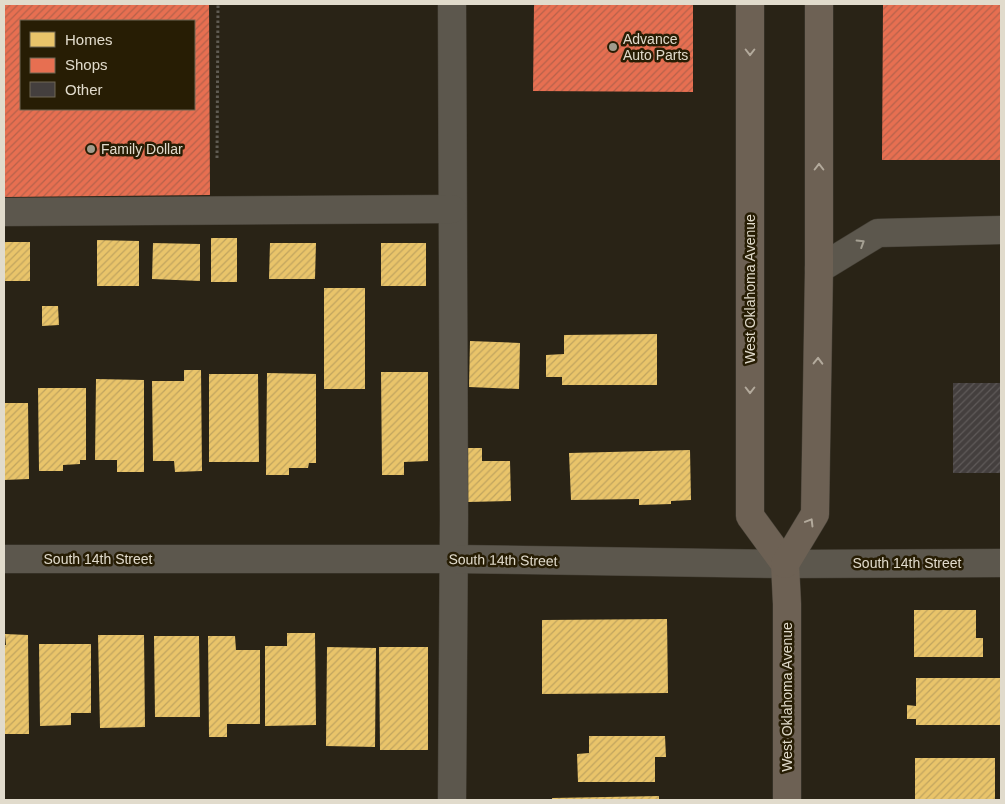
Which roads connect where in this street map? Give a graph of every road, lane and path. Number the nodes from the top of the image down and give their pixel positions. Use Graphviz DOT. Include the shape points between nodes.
graph roads {
  1 [pos="218,4"];
  2 [pos="452,4"];
  3 [pos="750,4"];
  4 [pos="819,4"];
  5 [pos="217,158"];
  6 [pos="452,210"];
  7 [pos="4,212"];
  8 [pos="1001,230"];
  9 [pos="819,269"];
  10 [pos="4,559"];
  11 [pos="454,559"];
  12 [pos="1001,563"];
  13 [pos="785,564"];
  14 [pos="452,800"];
  15 [pos="787,800"];
  1 -- 5 [label="path"];
  2 -- 6 [label="street"];
  3 -- 13 [label="main road, West Oklahoma Avenue, one-way" via="750,516"];
  9 -- 4 [label="main road, one-way"];
  6 -- 7 [label="street"];
  6 -- 11 [label="street"];
  9 -- 8 [label="street, one-way" via="878,233"];
  13 -- 9 [label="main road, one-way" via="815,514"];
  10 -- 11 [label="street, South 14th Street"];
  11 -- 13 [label="street, South 14th Street"];
  11 -- 14 [label="street"];
  12 -- 13 [label="street, South 14th Street"];
  13 -- 15 [label="main road, West Oklahoma Avenue"];
}
